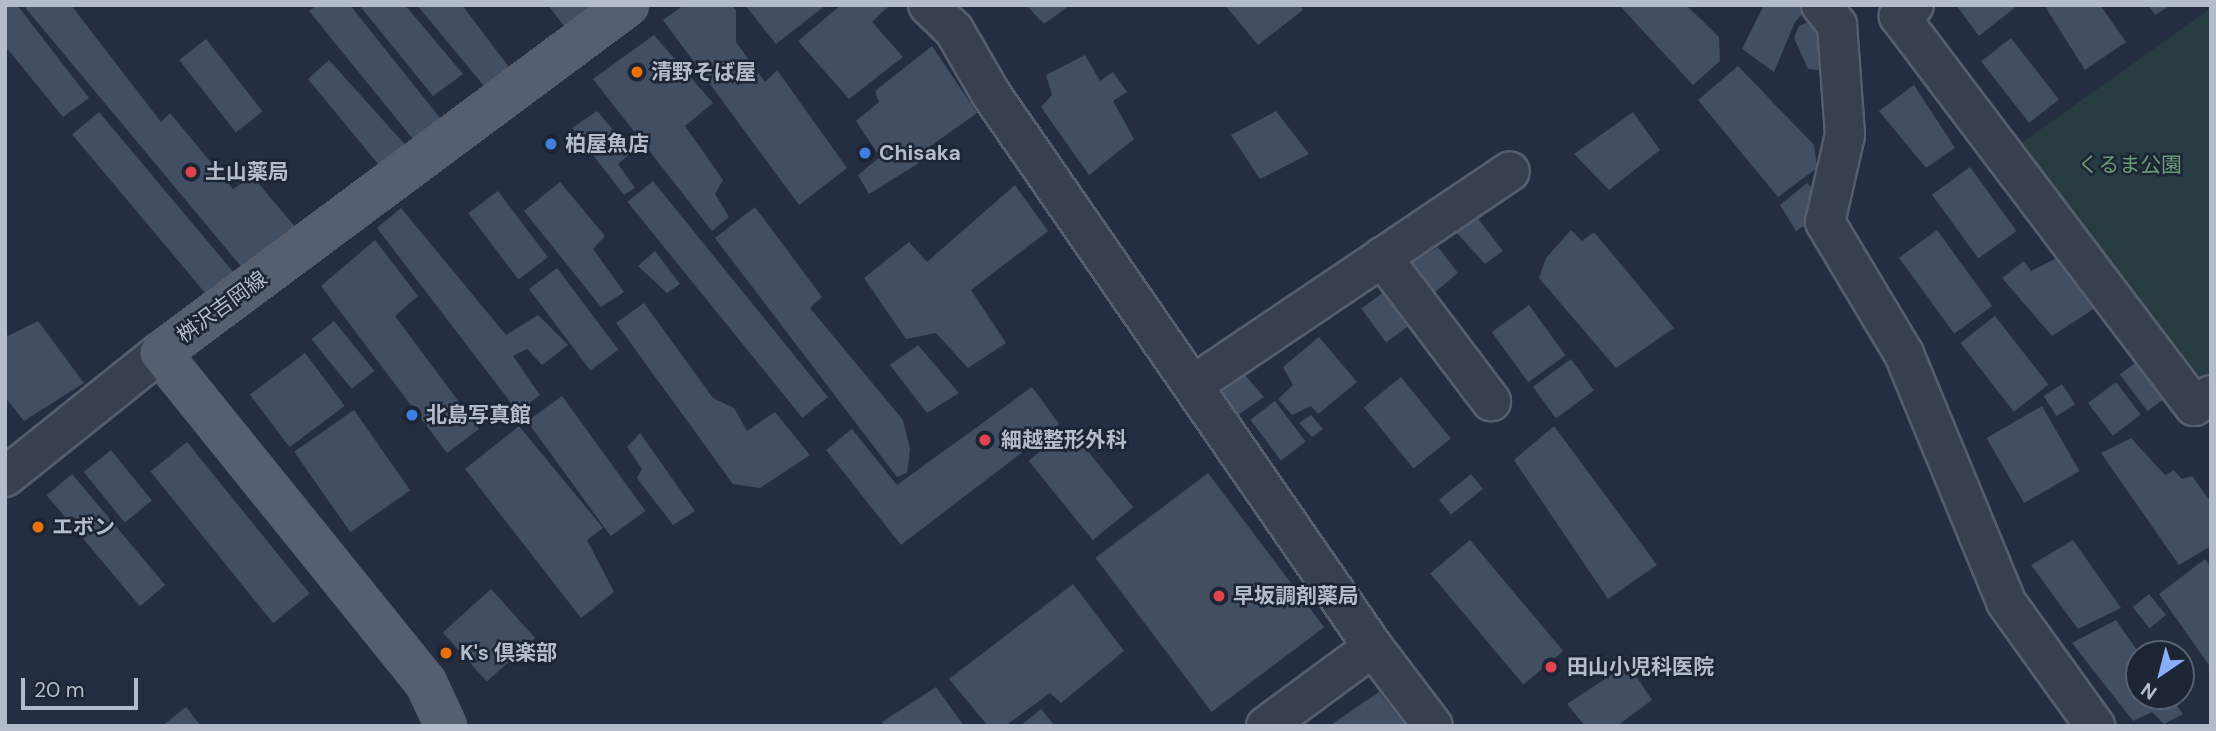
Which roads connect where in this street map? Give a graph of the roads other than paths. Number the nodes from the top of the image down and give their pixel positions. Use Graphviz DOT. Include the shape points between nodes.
graph roads {
  1 [pos="628,5"];
  2 [pos="1906,11"];
  3 [pos="953,13"];
  4 [pos="1829,15"];
  5 [pos="1510,171"];
  6 [pos="1382,257"];
  7 [pos="160,353"];
  8 [pos="1193,386"];
  9 [pos="1491,401"];
  10 [pos="2205,410"];
  11 [pos="5,477"];
  12 [pos="1373,647"];
  13 [pos="446,726"];
  14 [pos="1266,726"];
  15 [pos="1433,726"];
  16 [pos="2095,726"];
  1 -- 7 [label="main road, 桝沢吉岡線"];
  2 -- 4 [label="street"];
  2 -- 10 [label="street"];
  3 -- 8 [label="street" via="990,94"];
  4 -- 16 [label="street" via="1845,135 1825,222 1904,354 2007,602"];
  5 -- 6 [label="street"];
  6 -- 8 [label="street"];
  6 -- 9 [label="street"];
  7 -- 11 [label="street"];
  7 -- 13 [label="main road, 桝沢吉岡線" via="426,683"];
  8 -- 12 [label="street"];
  12 -- 14 [label="street"];
  12 -- 15 [label="street"];
}
